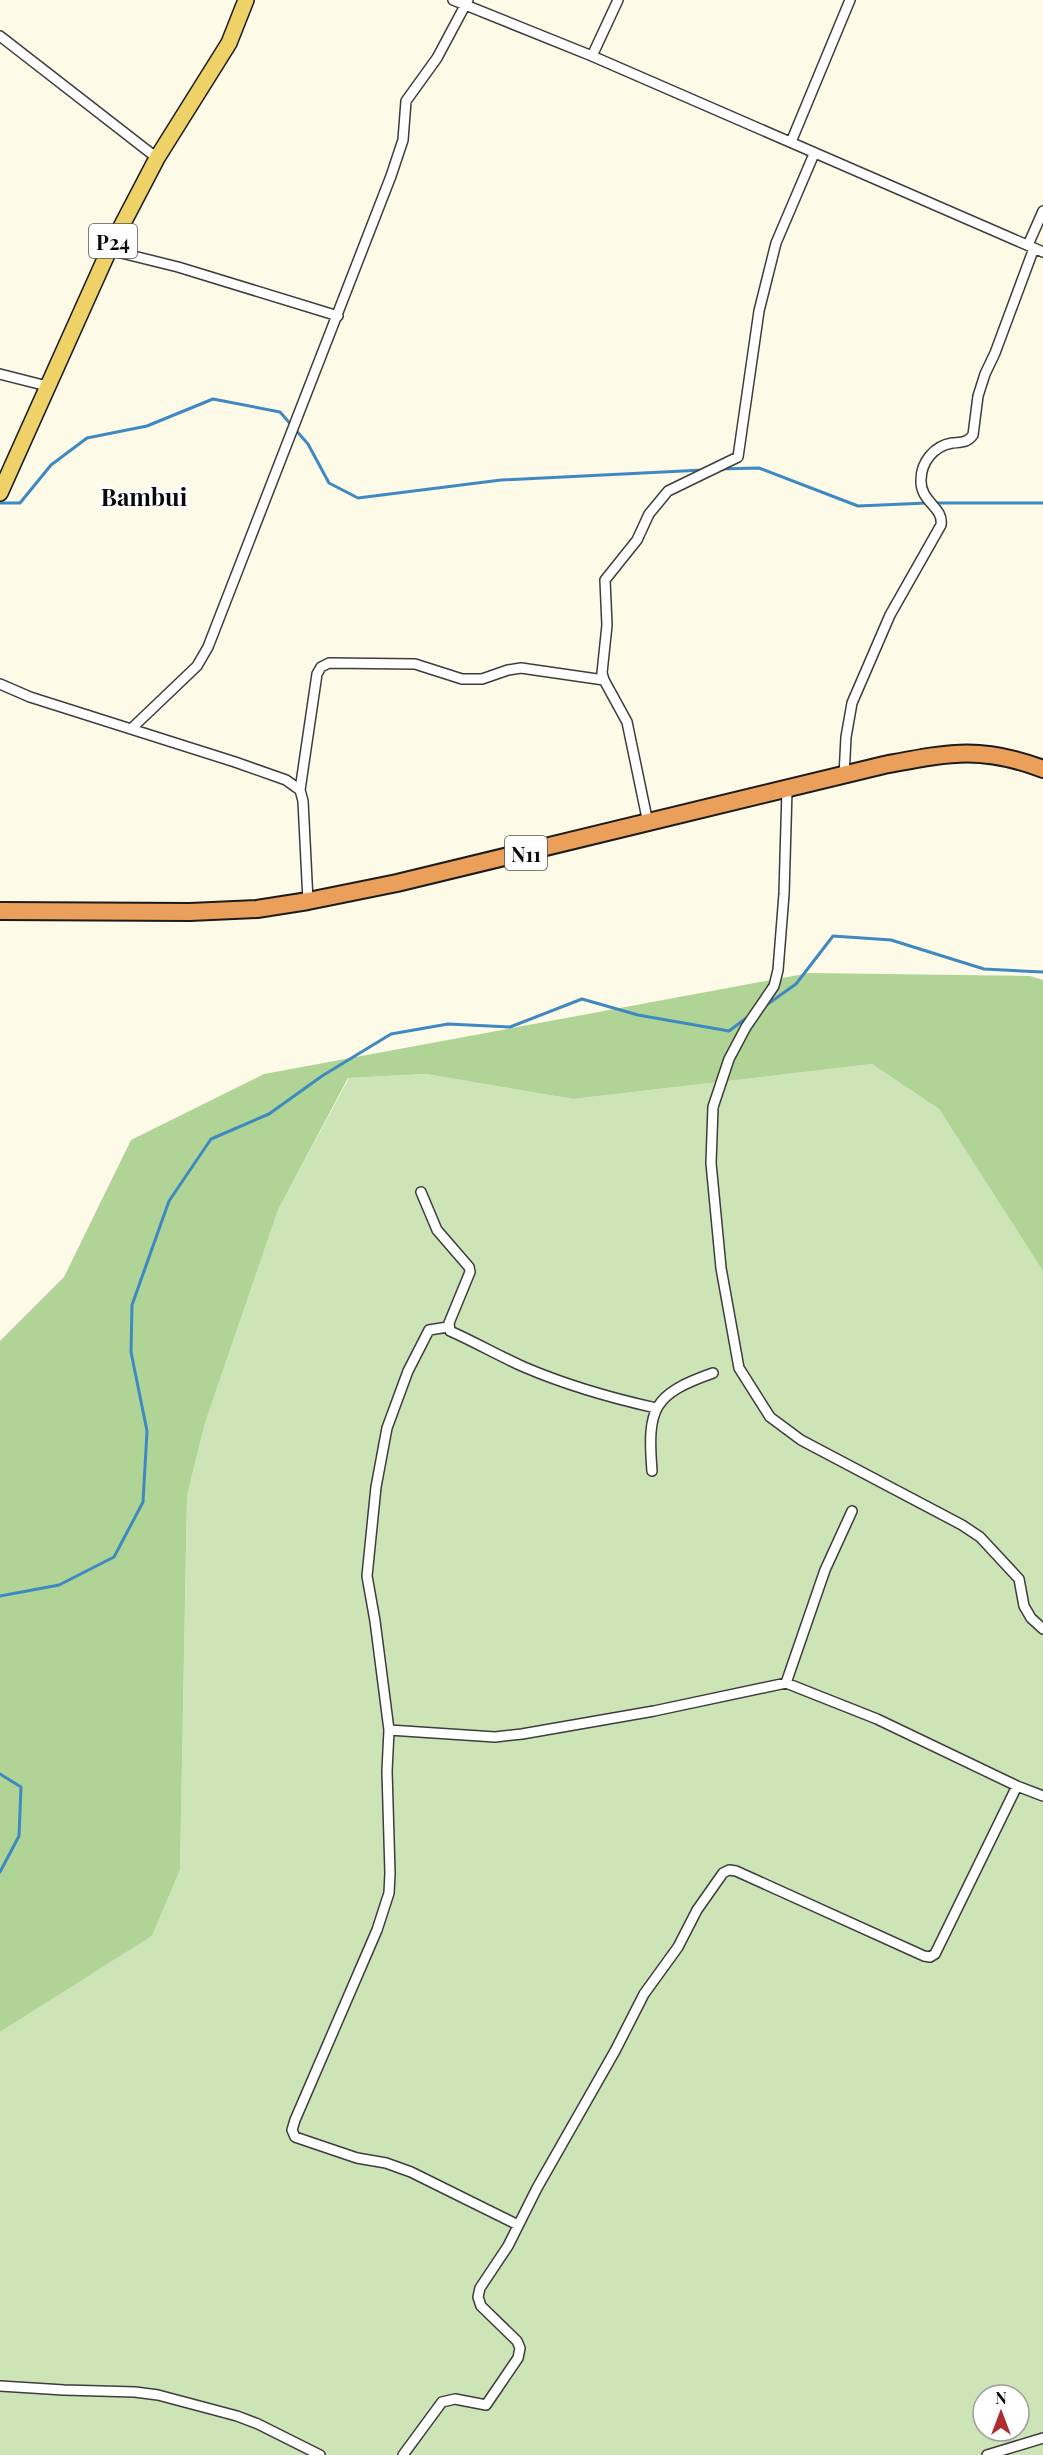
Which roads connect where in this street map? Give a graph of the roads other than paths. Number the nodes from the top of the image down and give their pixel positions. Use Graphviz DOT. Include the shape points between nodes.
graph roads {
  1 [pos="246,0"];
  2 [pos="453,0"];
  3 [pos="618,0"];
  4 [pos="850,0"];
  5 [pos="467,2"];
  6 [pos="0,36"];
  7 [pos="592,56"];
  8 [pos="791,142"];
  9 [pos="814,154"];
  10 [pos="157,158"];
  11 [pos="1043,211"];
  12 [pos="1035,248"];
  13 [pos="109,250"];
  14 [pos="338,316"];
  15 [pos="0,374"];
  16 [pos="46,386"];
  17 [pos="0,493"];
  18 [pos="604,680"];
  19 [pos="0,684"];
  20 [pos="131,729"];
  21 [pos="1043,769"];
  22 [pos="844,776"];
  23 [pos="300,790"];
  24 [pos="787,790"];
  25 [pos="648,823"];
  26 [pos="308,901"];
  27 [pos="0,911"];
  28 [pos="421,1192"];
  29 [pos="448,1328"];
  30 [pos="713,1373"];
  31 [pos="656,1408"];
  32 [pos="652,1471"];
  33 [pos="852,1511"];
  34 [pos="1043,1629"];
  35 [pos="786,1683"];
  36 [pos="389,1730"];
  37 [pos="1017,1786"];
  38 [pos="1043,1796"];
  39 [pos="518,2225"];
  40 [pos="0,2386"];
  41 [pos="1043,2438"];
  42 [pos="320,2455"];
  43 [pos="403,2455"];
  44 [pos="987,2455"];
  1 -- 10 [label="main road, P24" via="229,43"];
  2 -- 5 [label="street"];
  3 -- 7 [label="street"];
  4 -- 8 [label="street"];
  5 -- 7 [label="street"];
  5 -- 14 [label="street" via="437,58 406,101 403,140"];
  6 -- 10 [label="street"];
  7 -- 8 [label="street"];
  8 -- 9 [label="street"];
  9 -- 12 [label="street"];
  9 -- 18 [label="street" via="776,243 759,311 738,457 668,491 649,514 637,540 605,580 608,625"];
  10 -- 13 [label="main road, P24"];
  11 -- 12 [label="street"];
  12 -- 22 [label="street" via="985,374 973,435 962,443 939,448 924,461 921,481 925,498 939,512 941,525 890,615 852,703"];
  13 -- 14 [label="street"];
  13 -- 16 [label="main road, P24"];
  14 -- 20 [label="street" via="208,647 197,666"];
  15 -- 16 [label="street"];
  16 -- 17 [label="main road, P24"];
  18 -- 23 [label="street" via="521,668 482,679 462,679 415,664 328,663 317,674"];
  18 -- 25 [label="street" via="627,722"];
  19 -- 20 [label="street"];
  20 -- 23 [label="street" via="286,780"];
  21 -- 22 [label="highway, N11" via="993,754 967,752"];
  22 -- 24 [label="highway, N11"];
  23 -- 26 [label="street"];
  24 -- 25 [label="highway, N11"];
  24 -- 34 [label="street" via="778,970 774,986 729,1059 713,1107 711,1163 721,1268 739,1368 770,1417 801,1440 980,1537 1019,1579 1024,1606"];
  25 -- 26 [label="highway, N11" via="397,884"];
  26 -- 27 [label="highway, N11" via="257,909 190,912"];
  28 -- 29 [label="street" via="437,1230 470,1272"];
  29 -- 31 [label="street" via="523,1367"];
  29 -- 36 [label="street" via="429,1330 408,1371 387,1428 376,1487 367,1576"];
  30 -- 31 [label="street" via="682,1384"];
  31 -- 32 [label="street" via="650,1442"];
  33 -- 35 [label="street" via="825,1570"];
  35 -- 36 [label="street" via="522,1734 495,1737"];
  35 -- 37 [label="street" via="877,1719"];
  36 -- 39 [label="street" via="389,1893 292,2130 295,2137 306,2142 411,2172"];
  37 -- 38 [label="street"];
  37 -- 39 [label="street" via="935,1954 930,1957 736,1871 723,1873 644,1994"];
  39 -- 43 [label="street" via="478,2297 481,2306 517,2341 518,2358 486,2405 455,2399 442,2402"];
  40 -- 42 [label="street" via="158,2395 247,2420"];
  41 -- 44 [label="street"];
}
